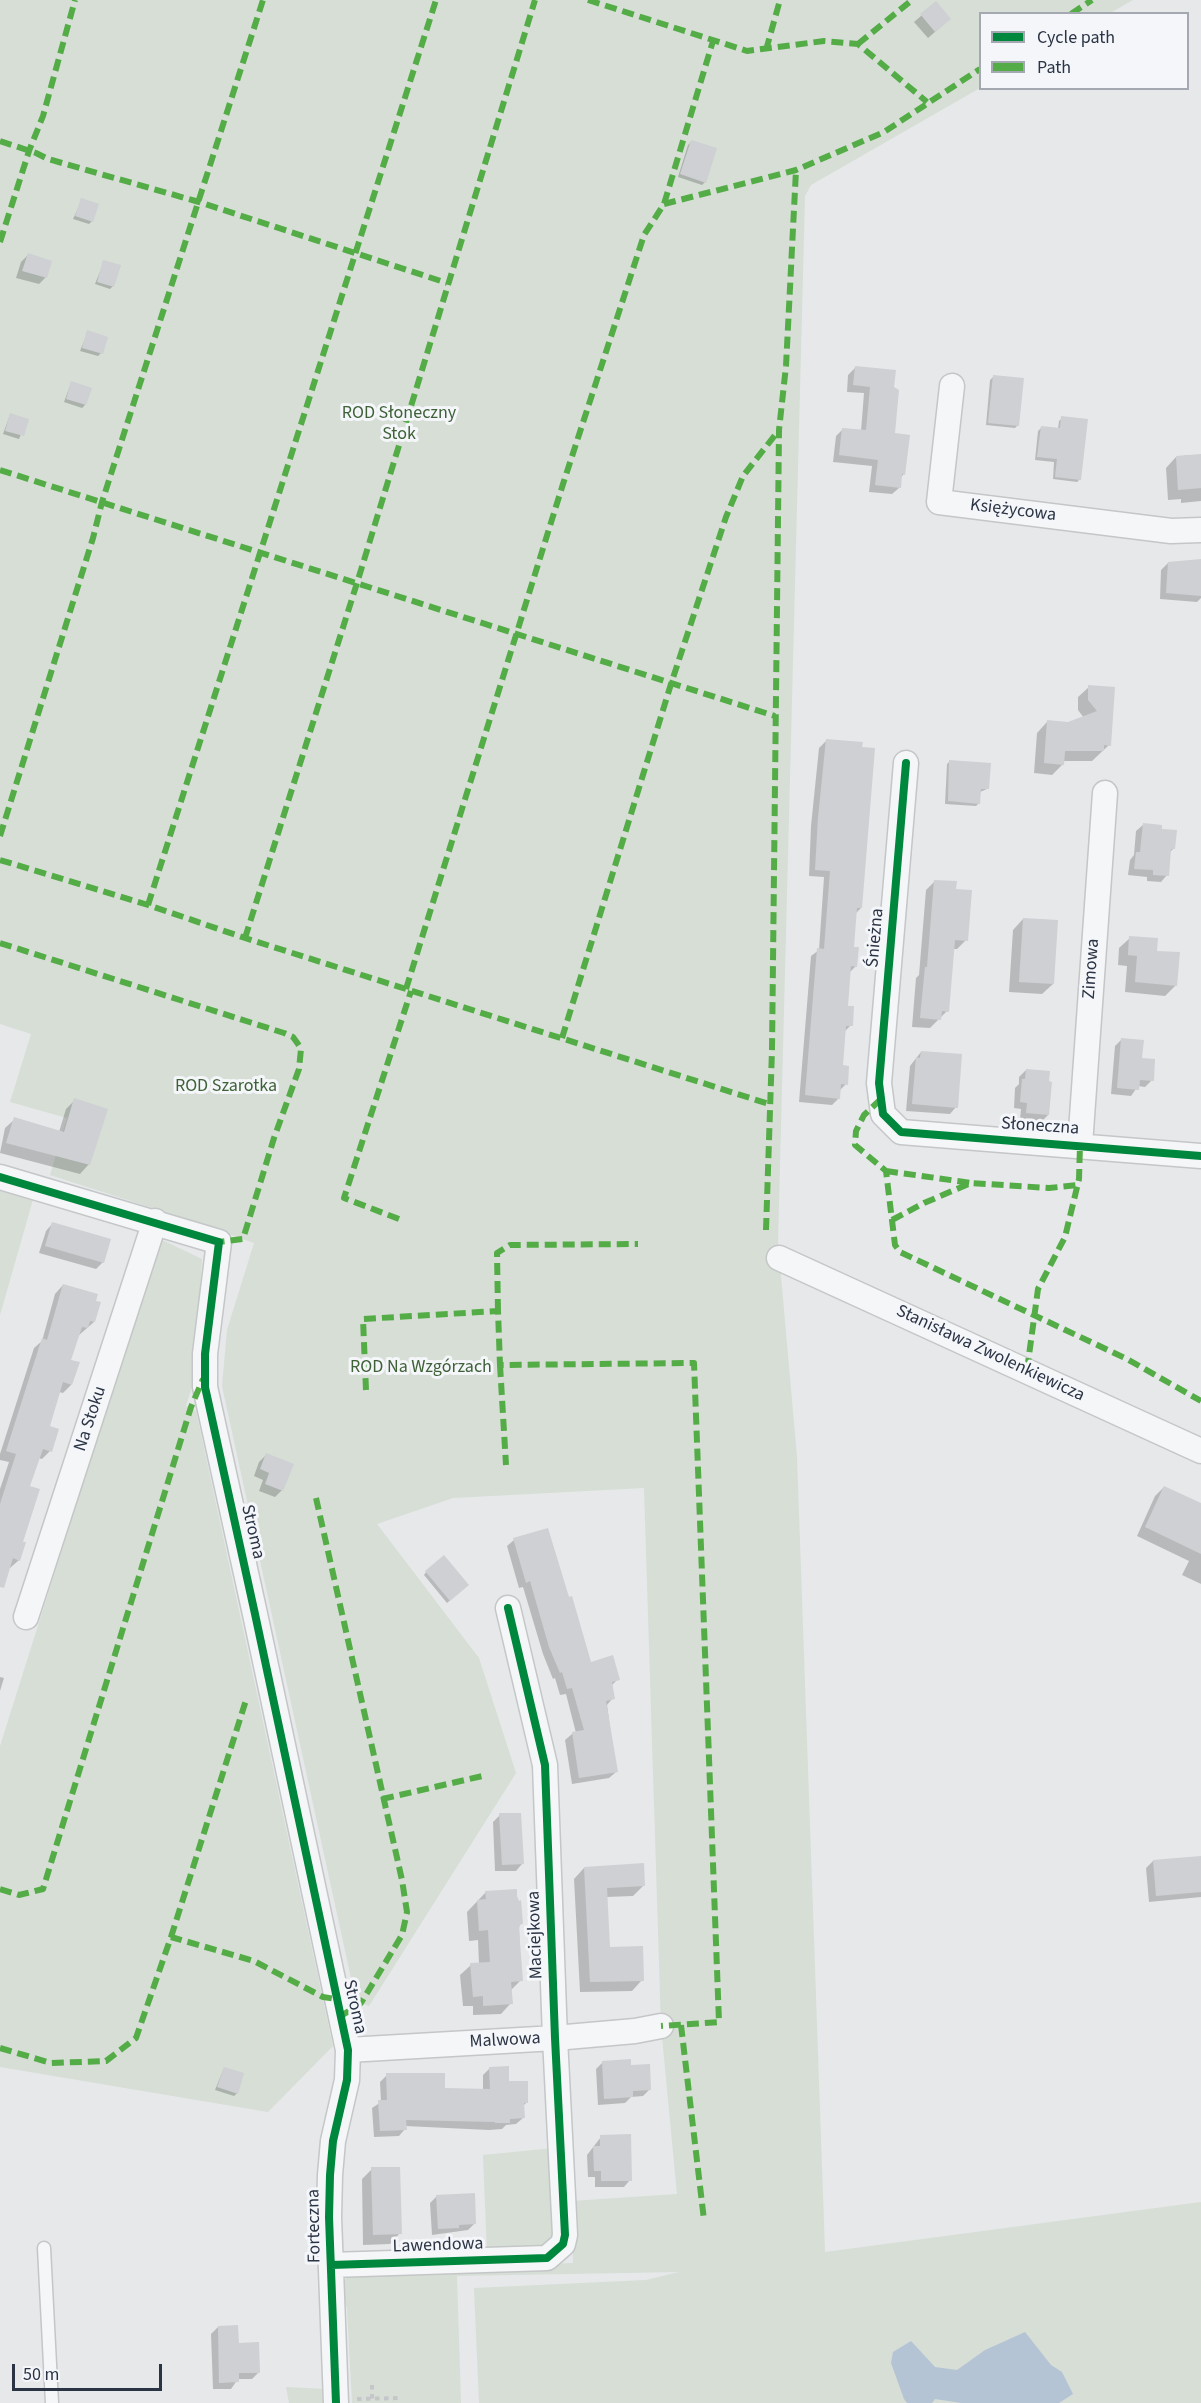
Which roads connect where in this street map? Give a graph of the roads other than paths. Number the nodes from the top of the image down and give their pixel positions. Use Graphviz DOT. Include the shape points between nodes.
graph roads {
  1 [pos="952,386"];
  2 [pos="1201,530"];
  3 [pos="906,763"];
  4 [pos="1105,793"];
  5 [pos="883,1114"];
  6 [pos="1080,1145"];
  7 [pos="1201,1156"];
  8 [pos="0,1177"];
  9 [pos="155,1221"];
  10 [pos="779,1258"];
  11 [pos="1201,1451"];
  12 [pos="508,1608"];
  13 [pos="26,1617"];
  14 [pos="661,2026"];
  15 [pos="555,2038"];
  16 [pos="348,2050"];
  17 [pos="44,2248"];
  18 [pos="547,2258"];
  19 [pos="331,2265"];
  20 [pos="343,2401"];
  21 [pos="52,2403"];
  1 -- 2 [label="street, Księżycowa" via="939,501 1171,531"];
  3 -- 5 [label="street, Śnieżna" via="879,1083"];
  4 -- 6 [label="street, Zimowa"];
  5 -- 6 [label="street, Słoneczna" via="901,1132"];
  6 -- 7 [label="street, Słoneczna"];
  8 -- 9 [label="street, Stroma"];
  9 -- 13 [label="street, Na Stoku"];
  9 -- 16 [label="street, Stroma" via="219,1242 205,1354 205,1387"];
  10 -- 11 [label="street, Stanisława Zwolenkiewicza"];
  12 -- 15 [label="street, Maciejkowa" via="545,1765"];
  14 -- 15 [label="street, Malwowa"];
  15 -- 16 [label="street, Malwowa"];
  15 -- 18 [label="street, Maciejkowa" via="565,2235 560,2249"];
  16 -- 19 [label="street, Forteczna" via="347,2080 333,2141 330,2175"];
  17 -- 21 [label="lane"];
  18 -- 19 [label="street, Lawendowa"];
  19 -- 20 [label="street, Forteczna"];
}
